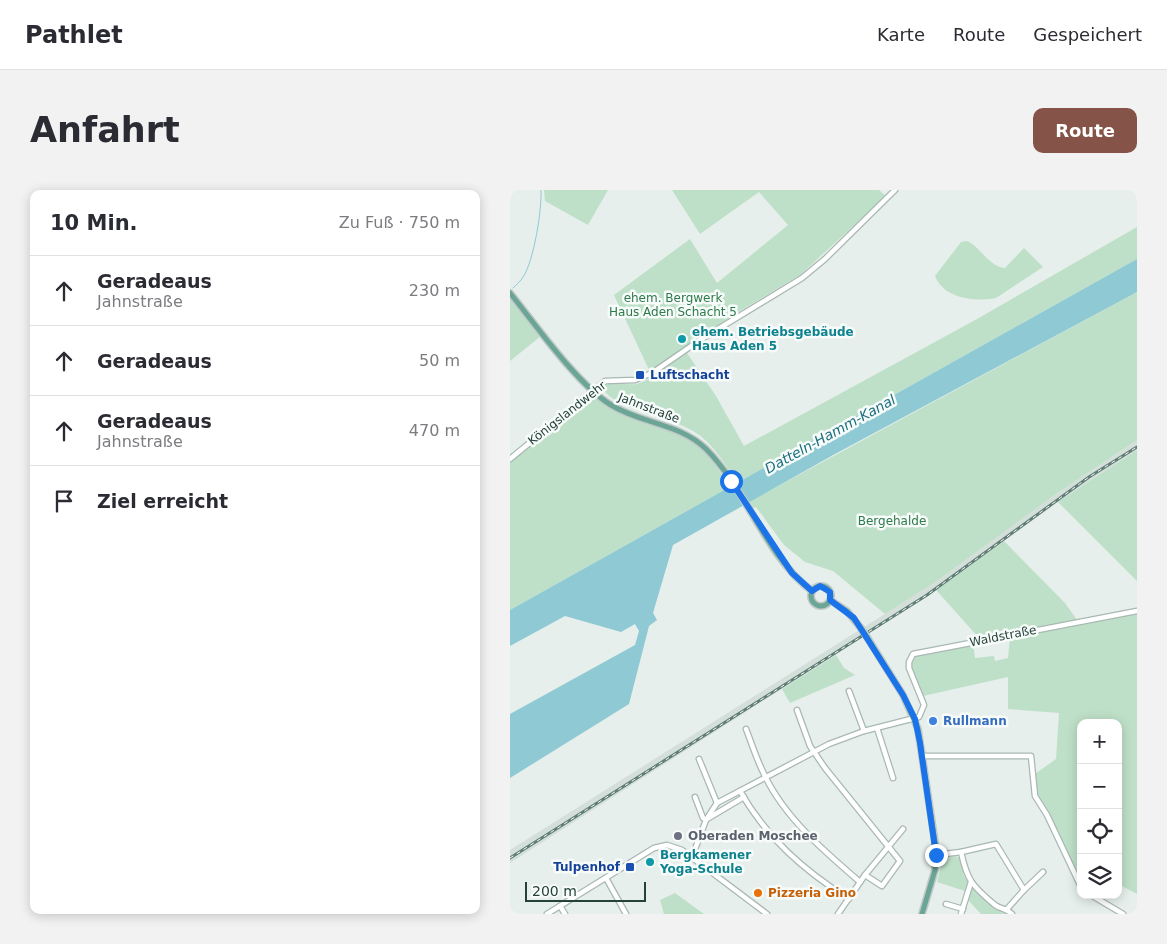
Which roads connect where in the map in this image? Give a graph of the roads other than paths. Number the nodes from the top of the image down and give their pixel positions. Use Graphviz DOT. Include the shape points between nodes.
graph roads {
  1 [pos="895,190"];
  2 [pos="510,293"];
  3 [pos="592,390"];
  4 [pos="510,460"];
  5 [pos="812,591"];
  6 [pos="830,600"];
  7 [pos="1137,611"];
  8 [pos="849,691"];
  9 [pos="797,710"];
  10 [pos="915,719"];
  11 [pos="877,728"];
  12 [pos="746,729"];
  13 [pos="864,731"];
  14 [pos="813,750"];
  15 [pos="922,756"];
  16 [pos="700,759"];
  17 [pos="765,776"];
  18 [pos="893,778"];
  19 [pos="740,791"];
  20 [pos="695,797"];
  21 [pos="744,797"];
  22 [pos="717,803"];
  23 [pos="706,820"];
  24 [pos="902,828"];
  25 [pos="887,845"];
  26 [pos="961,852"];
  27 [pos="936,855"];
  28 [pos="692,857"];
  29 [pos="1043,872"];
  30 [pos="865,875"];
  31 [pos="606,878"];
  32 [pos="1077,879"];
  33 [pos="860,882"];
  34 [pos="971,882"];
  35 [pos="1024,890"];
  36 [pos="849,899"];
  37 [pos="1098,899"];
  38 [pos="946,904"];
  39 [pos="560,906"];
  40 [pos="1007,909"];
  41 [pos="962,911"];
  42 [pos="547,914"];
  43 [pos="565,914"];
  44 [pos="626,914"];
  45 [pos="767,914"];
  46 [pos="838,914"];
  47 [pos="922,914"];
  48 [pos="1012,914"];
  49 [pos="1123,914"];
  1 -- 3 [label="street, Königslandwehr" via="802,278 652,373 635,380 605,381"];
  2 -- 3 [label="main road, Jahnstraße"];
  3 -- 4 [label="street, Königslandwehr"];
  3 -- 5 [label="main road, Jahnstraße" via="621,410 672,426 706,449 792,573"];
  5 -- 6 [label="main road" via="820,586 826,588 830,592"];
  5 -- 6 [label="main road" via="815,604 824,605"];
  6 -- 10 [label="main road, bridge" via="847,611 860,627"];
  7 -- 10 [label="street, Waldstraße" via="913,654 909,662 923,711"];
  8 -- 13 [label="street"];
  9 -- 14 [label="street"];
  10 -- 11 [label="street"];
  10 -- 15 [label="main road"];
  11 -- 13 [label="street"];
  11 -- 18 [label="street"];
  12 -- 17 [label="street"];
  13 -- 14 [label="street"];
  14 -- 17 [label="street"];
  14 -- 25 [label="street"];
  15 -- 27 [label="main road"];
  15 -- 32 [label="street" via="1031,756 1035,796"];
  16 -- 22 [label="street"];
  17 -- 19 [label="street"];
  17 -- 33 [label="street" via="802,827"];
  19 -- 21 [label="street"];
  19 -- 22 [label="street"];
  20 -- 23 [label="street"];
  21 -- 23 [label="street"];
  21 -- 36 [label="street" via="760,823 789,854"];
  22 -- 23 [label="street"];
  23 -- 28 [label="street"];
  24 -- 25 [label="street"];
  25 -- 30 [label="street"];
  25 -- 30 [label="street" via="900,861 885,884 879,885"];
  26 -- 27 [label="street"];
  26 -- 34 [label="street"];
  26 -- 35 [label="street" via="996,844"];
  27 -- 47 [label="main road"];
  28 -- 31 [label="street" via="677,847 658,846"];
  28 -- 45 [label="street"];
  29 -- 35 [label="street"];
  30 -- 33 [label="street"];
  31 -- 39 [label="street"];
  31 -- 44 [label="street"];
  33 -- 36 [label="street"];
  34 -- 40 [label="street" via="997,907"];
  34 -- 41 [label="street"];
  35 -- 40 [label="street"];
  36 -- 46 [label="street"];
  37 -- 49 [label="street"];
  38 -- 41 [label="street"];
  39 -- 42 [label="street"];
  39 -- 43 [label="street"];
  40 -- 48 [label="street"];
}
